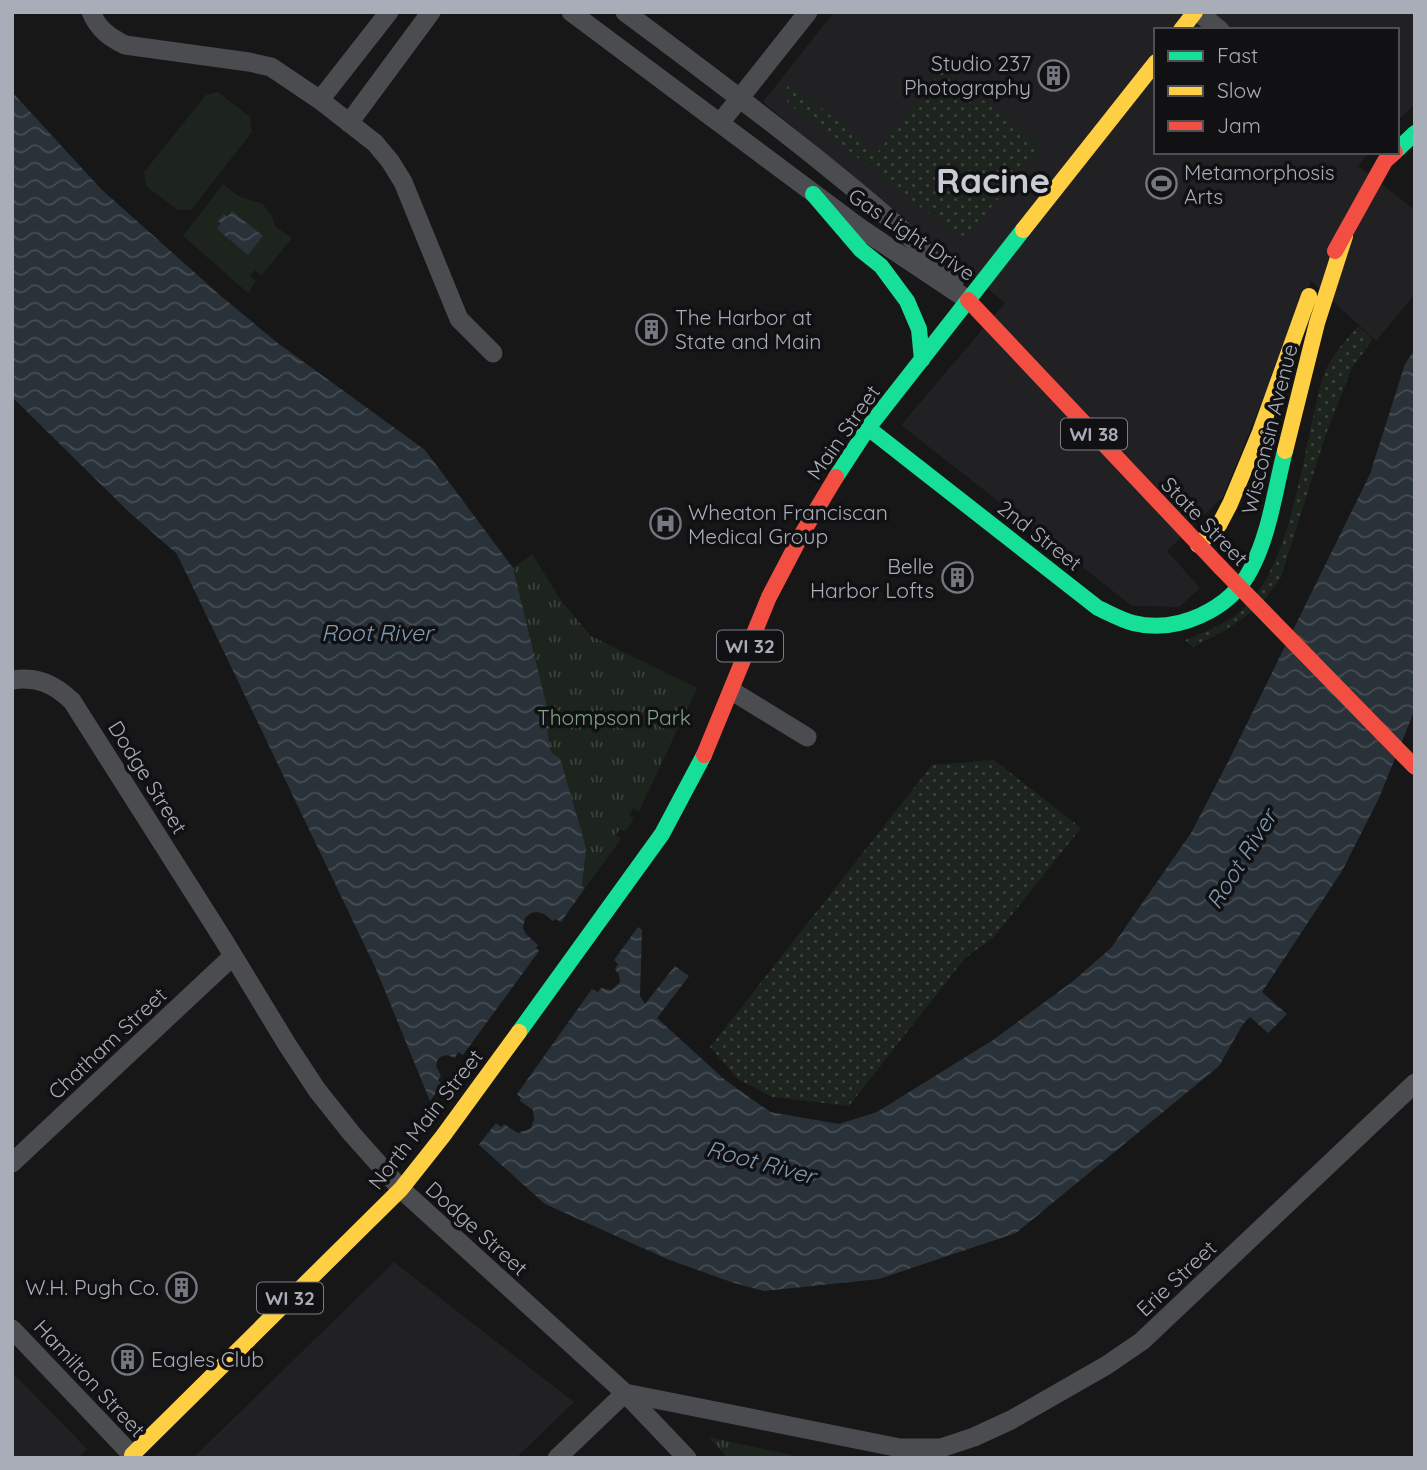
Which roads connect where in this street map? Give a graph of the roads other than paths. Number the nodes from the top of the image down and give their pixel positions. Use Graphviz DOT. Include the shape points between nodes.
graph roads {
  1 [pos="91,12"];
  2 [pos="389,12"];
  3 [pos="431,12"];
  4 [pos="571,12"];
  5 [pos="625,12"];
  6 [pos="808,12"];
  7 [pos="1196,12"];
  8 [pos="1183,28"];
  9 [pos="1217,28"];
  10 [pos="1154,65"];
  11 [pos="740,98"];
  12 [pos="320,100"];
  13 [pos="349,123"];
  14 [pos="720,123"];
  15 [pos="1415,133"];
  16 [pos="1399,145"];
  17 [pos="1388,154"];
  18 [pos="813,194"];
  19 [pos="1345,236"];
  20 [pos="968,300"];
  21 [pos="493,354"];
  22 [pos="922,360"];
  23 [pos="869,428"];
  24 [pos="1198,545"];
  25 [pos="1204,614"];
  26 [pos="12,680"];
  27 [pos="732,691"];
  28 [pos="807,737"];
  29 [pos="1415,767"];
  30 [pos="612,904"];
  31 [pos="233,956"];
  32 [pos="1415,1083"];
  33 [pos="12,1163"];
  34 [pos="401,1189"];
  35 [pos="12,1329"];
  36 [pos="625,1393"];
  37 [pos="939,1453"];
  38 [pos="132,1457"];
  39 [pos="557,1458"];
  40 [pos="687,1458"];
  1 -- 12 [label="street" via="96,24 125,45 271,67"];
  2 -- 12 [label="street"];
  3 -- 13 [label="street"];
  4 -- 14 [label="street, Gas Light Drive"];
  5 -- 11 [label="street, Gas Light Drive"];
  6 -- 11 [label="street"];
  7 -- 8 [label="main road"];
  7 -- 9 [label="street"];
  10 -- 20 [label="main road, Main Street / WI 32"];
  11 -- 14 [label="street"];
  11 -- 20 [label="street, Gas Light Drive" via="905,231"];
  12 -- 13 [label="street"];
  13 -- 21 [label="street" via="390,161 403,182 459,319"];
  14 -- 18 [label="street, Gas Light Drive"];
  15 -- 16 [label="main road, Wisconsin Avenue"];
  17 -- 19 [label="main road, Wisconsin Avenue"];
  18 -- 20 [label="street, Gas Light Drive"];
  18 -- 22 [label="main road" via="902,293 919,329"];
  19 -- 24 [label="main road, Wisconsin Avenue" via="1314,281 1230,504 1219,525"];
  19 -- 25 [label="main road, Wisconsin Avenue" via="1317,323 1259,550 1241,584"];
  20 -- 22 [label="main road, Main Street / WI 32"];
  20 -- 24 [label="main road, State Street / WI 38"];
  22 -- 23 [label="main road, Main Street / WI 32"];
  23 -- 25 [label="main road, 2nd Street" via="1098,608 1150,625"];
  23 -- 27 [label="main road, Main Street / WI 32" via="789,555"];
  24 -- 29 [label="main road, State Street / WI 38, bridge"];
  26 -- 31 [label="street, Dodge Street" via="41,681 72,701"];
  27 -- 28 [label="street"];
  27 -- 30 [label="main road, Main Street / WI 32" via="682,799"];
  30 -- 34 [label="main road, North Main Street / WI 32"];
  31 -- 33 [label="street, Chatham Street"];
  31 -- 34 [label="street, Dodge Street" via="317,1090"];
  32 -- 37 [label="street, Erie Street" via="1142,1341 1011,1420"];
  34 -- 36 [label="street, Dodge Street"];
  34 -- 38 [label="main road, North Main Street / WI 32"];
  35 -- 38 [label="street, Hamilton Street"];
  36 -- 37 [label="street"];
  36 -- 39 [label="street"];
  36 -- 40 [label="street, Dodge Street"];
}
